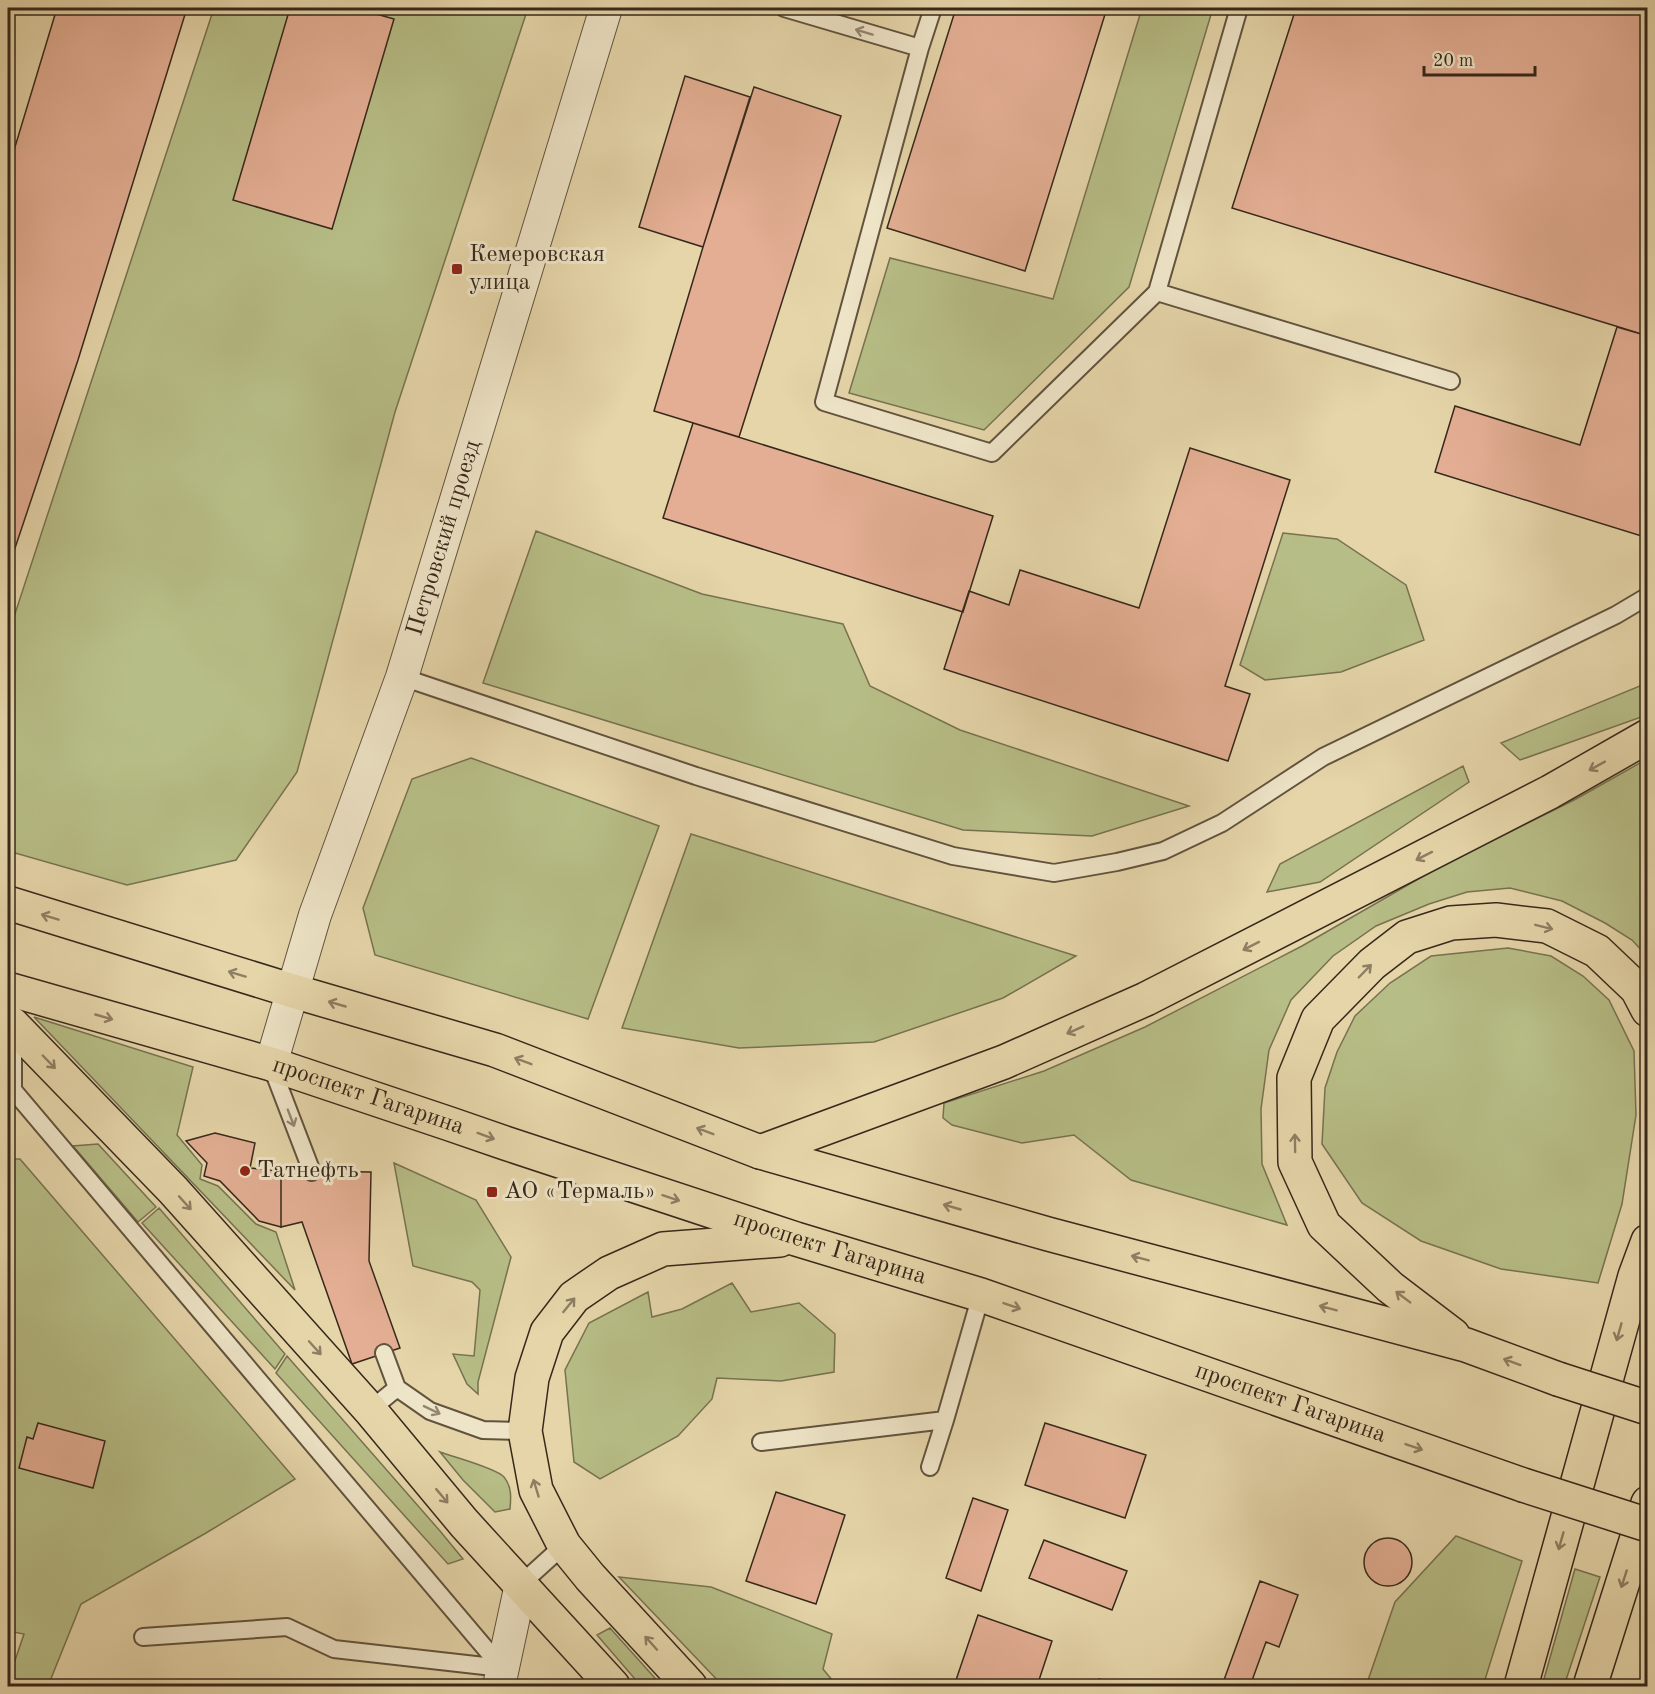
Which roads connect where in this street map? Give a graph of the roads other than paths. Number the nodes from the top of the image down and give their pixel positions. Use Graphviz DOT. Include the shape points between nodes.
graph roads {
  1 [pos="606,8"];
  2 [pos="784,8"];
  3 [pos="933,8"];
  4 [pos="1239,8"];
  5 [pos="920,48"];
  6 [pos="1157,292"];
  7 [pos="1451,381"];
  8 [pos="1647,596"];
  9 [pos="402,677"];
  10 [pos="1647,736"];
  11 [pos="8,903"];
  12 [pos="8,989"];
  13 [pos="293,991"];
  14 [pos="1647,1010"];
  15 [pos="10,1023"];
  16 [pos="271,1064"];
  17 [pos="10,1092"];
  18 [pos="760,1152"];
  19 [pos="312,1172"];
  20 [pos="1647,1216"];
  21 [pos="796,1239"];
  22 [pos="1647,1241"];
  23 [pos="1635,1276"];
  24 [pos="981,1295"];
  25 [pos="1466,1345"];
  26 [pos="384,1353"];
  27 [pos="397,1388"];
  28 [pos="1647,1408"];
  29 [pos="370,1410"];
  30 [pos="945,1420"];
  31 [pos="525,1431"];
  32 [pos="761,1442"];
  33 [pos="930,1467"];
  34 [pos="1647,1503"];
  35 [pos="1647,1525"];
  36 [pos="564,1545"];
  37 [pos="521,1584"];
  38 [pos="143,1637"];
  39 [pos="500,1677"];
  40 [pos="613,1686"];
  41 [pos="690,1686"];
  42 [pos="1521,1686"];
  43 [pos="1590,1686"];
  1 -- 9 [label="street, Петровский проезд"];
  5 -- 2 [label="lane, one-way"];
  3 -- 5 [label="lane"];
  4 -- 6 [label="lane"];
  5 -- 6 [label="lane" via="824,402 992,453"];
  6 -- 7 [label="lane"];
  8 -- 9 [label="lane" via="1616,615 1323,757 1222,823 1163,851 1054,873 953,856 696,776"];
  9 -- 13 [label="street, Петровский проезд" via="315,915"];
  10 -- 18 [label="main road, one-way" via="1550,792 1154,995 1004,1062"];
  13 -- 11 [label="main road, one-way"];
  12 -- 16 [label="main road, проспект Гагарина, one-way"];
  13 -- 16 [label="street, Петровский проезд"];
  18 -- 13 [label="main road, one-way" via="495,1050"];
  25 -- 14 [label="main road, one-way" via="1390,1287 1324,1224 1295,1162 1294,1078 1318,1019 1372,964 1407,937 1451,923 1496,920 1547,926 1598,951 1637,989"];
  15 -- 17 [label="lane"];
  15 -- 29 [label="main road, one-way" via="174,1190"];
  16 -- 19 [label="lane, one-way"];
  16 -- 21 [label="main road, проспект Гагарина, one-way"];
  17 -- 39 [label="lane"];
  25 -- 18 [label="main road, one-way" via="1048,1234"];
  20 -- 23 [label="main road"];
  21 -- 24 [label="main road, проспект Гагарина"];
  31 -- 21 [label="main road, one-way" via="531,1378 547,1332 574,1297 609,1273 663,1250"];
  22 -- 23 [label="main road"];
  23 -- 42 [label="main road, one-way"];
  24 -- 30 [label="lane"];
  24 -- 35 [label="main road, проспект Гагарина, one-way, bridge"];
  28 -- 25 [label="main road, one-way, bridge"];
  26 -- 27 [label="lane"];
  27 -- 29 [label="lane"];
  27 -- 31 [label="lane, one-way" via="430,1411 483,1430"];
  29 -- 37 [label="main road, one-way" via="464,1523"];
  30 -- 32 [label="lane"];
  30 -- 33 [label="lane"];
  36 -- 31 [label="main road, one-way" via="536,1490"];
  34 -- 43 [label="main road, one-way"];
  36 -- 37 [label="lane"];
  41 -- 36 [label="main road, one-way"];
  37 -- 39 [label="street"];
  37 -- 40 [label="main road"];
  38 -- 39 [label="lane" via="287,1628 334,1649"];
}
